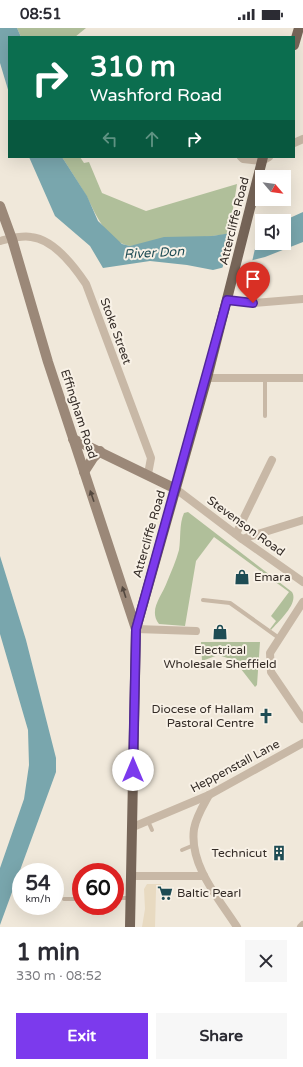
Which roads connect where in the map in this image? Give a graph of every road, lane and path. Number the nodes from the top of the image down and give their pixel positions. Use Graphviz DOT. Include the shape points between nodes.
graph roads {
  1 [pos="299,28"];
  2 [pos="295,42"];
  3 [pos="242,158"];
  4 [pos="265,158"];
  5 [pos="0,206"];
  6 [pos="12,239"];
  7 [pos="0,241"];
  8 [pos="303,299"];
  9 [pos="227,300"];
  10 [pos="207,378"];
  11 [pos="264,378"];
  12 [pos="303,378"];
  13 [pos="265,416"];
  14 [pos="73,439"];
  15 [pos="100,451"];
  16 [pos="272,460"];
  17 [pos="84,472"];
  18 [pos="148,474"];
  19 [pos="176,488"];
  20 [pos="303,520"];
  21 [pos="239,536"];
  22 [pos="303,582"];
  23 [pos="203,600"];
  24 [pos="303,602"];
  25 [pos="136,629"];
  26 [pos="196,630"];
  27 [pos="279,638"];
  28 [pos="302,716"];
  29 [pos="303,743"];
  30 [pos="209,795"];
  31 [pos="148,820"];
  32 [pos="133,827"];
  33 [pos="152,830"];
  34 [pos="194,844"];
  35 [pos="182,850"];
  36 [pos="131,876"];
  37 [pos="204,876"];
  38 [pos="124,898"];
  39 [pos="130,898"];
  40 [pos="64,899"];
  41 [pos="72,899"];
  42 [pos="130,927"];
  43 [pos="237,927"];
  1 -- 2 [label="main road"];
  3 -- 4 [label="street"];
  4 -- 9 [label="main road, Attercliffe Road"];
  5 -- 6 [label="main road, Effingham Road"];
  6 -- 7 [label="street, Stoke Street"];
  6 -- 14 [label="main road, Effingham Road"];
  6 -- 18 [label="street, Stoke Street" via="30,236 43,240 78,272 86,284 152,458"];
  8 -- 9 [label="street" via="253,303"];
  9 -- 10 [label="main road, Attercliffe Road"];
  10 -- 11 [label="street"];
  10 -- 19 [label="main road, Attercliffe Road"];
  11 -- 12 [label="street"];
  11 -- 13 [label="lane"];
  14 -- 15 [label="main road"];
  14 -- 17 [label="main road, Effingham Road"];
  15 -- 17 [label="main road"];
  15 -- 18 [label="main road"];
  16 -- 21 [label="street"];
  25 -- 17 [label="main road, Effingham Road, one-way"];
  18 -- 19 [label="main road"];
  19 -- 21 [label="street, Stevenson Road"];
  19 -- 25 [label="main road, Attercliffe Road"];
  20 -- 21 [label="street"];
  21 -- 22 [label="street, Stevenson Road"];
  23 -- 27 [label="lane" via="230,603"];
  24 -- 27 [label="street"];
  25 -- 26 [label="street"];
  25 -- 32 [label="main road, Attercliffe Road"];
  27 -- 28 [label="street" via="270,652 271,672"];
  29 -- 30 [label="street, Heppenstall Lane"];
  30 -- 31 [label="street, Heppenstall Lane"];
  30 -- 34 [label="street" via="197,819"];
  31 -- 32 [label="street, Heppenstall Lane"];
  31 -- 33 [label="lane"];
  32 -- 36 [label="main road, Attercliffe Road"];
  34 -- 35 [label="lane"];
  34 -- 37 [label="street"];
  36 -- 37 [label="street"];
  36 -- 39 [label="main road, Attercliffe Road"];
  37 -- 43 [label="street"];
  38 -- 39 [label="lane"];
  39 -- 42 [label="main road, Attercliffe Road"];
  40 -- 41 [label="lane"];
}
